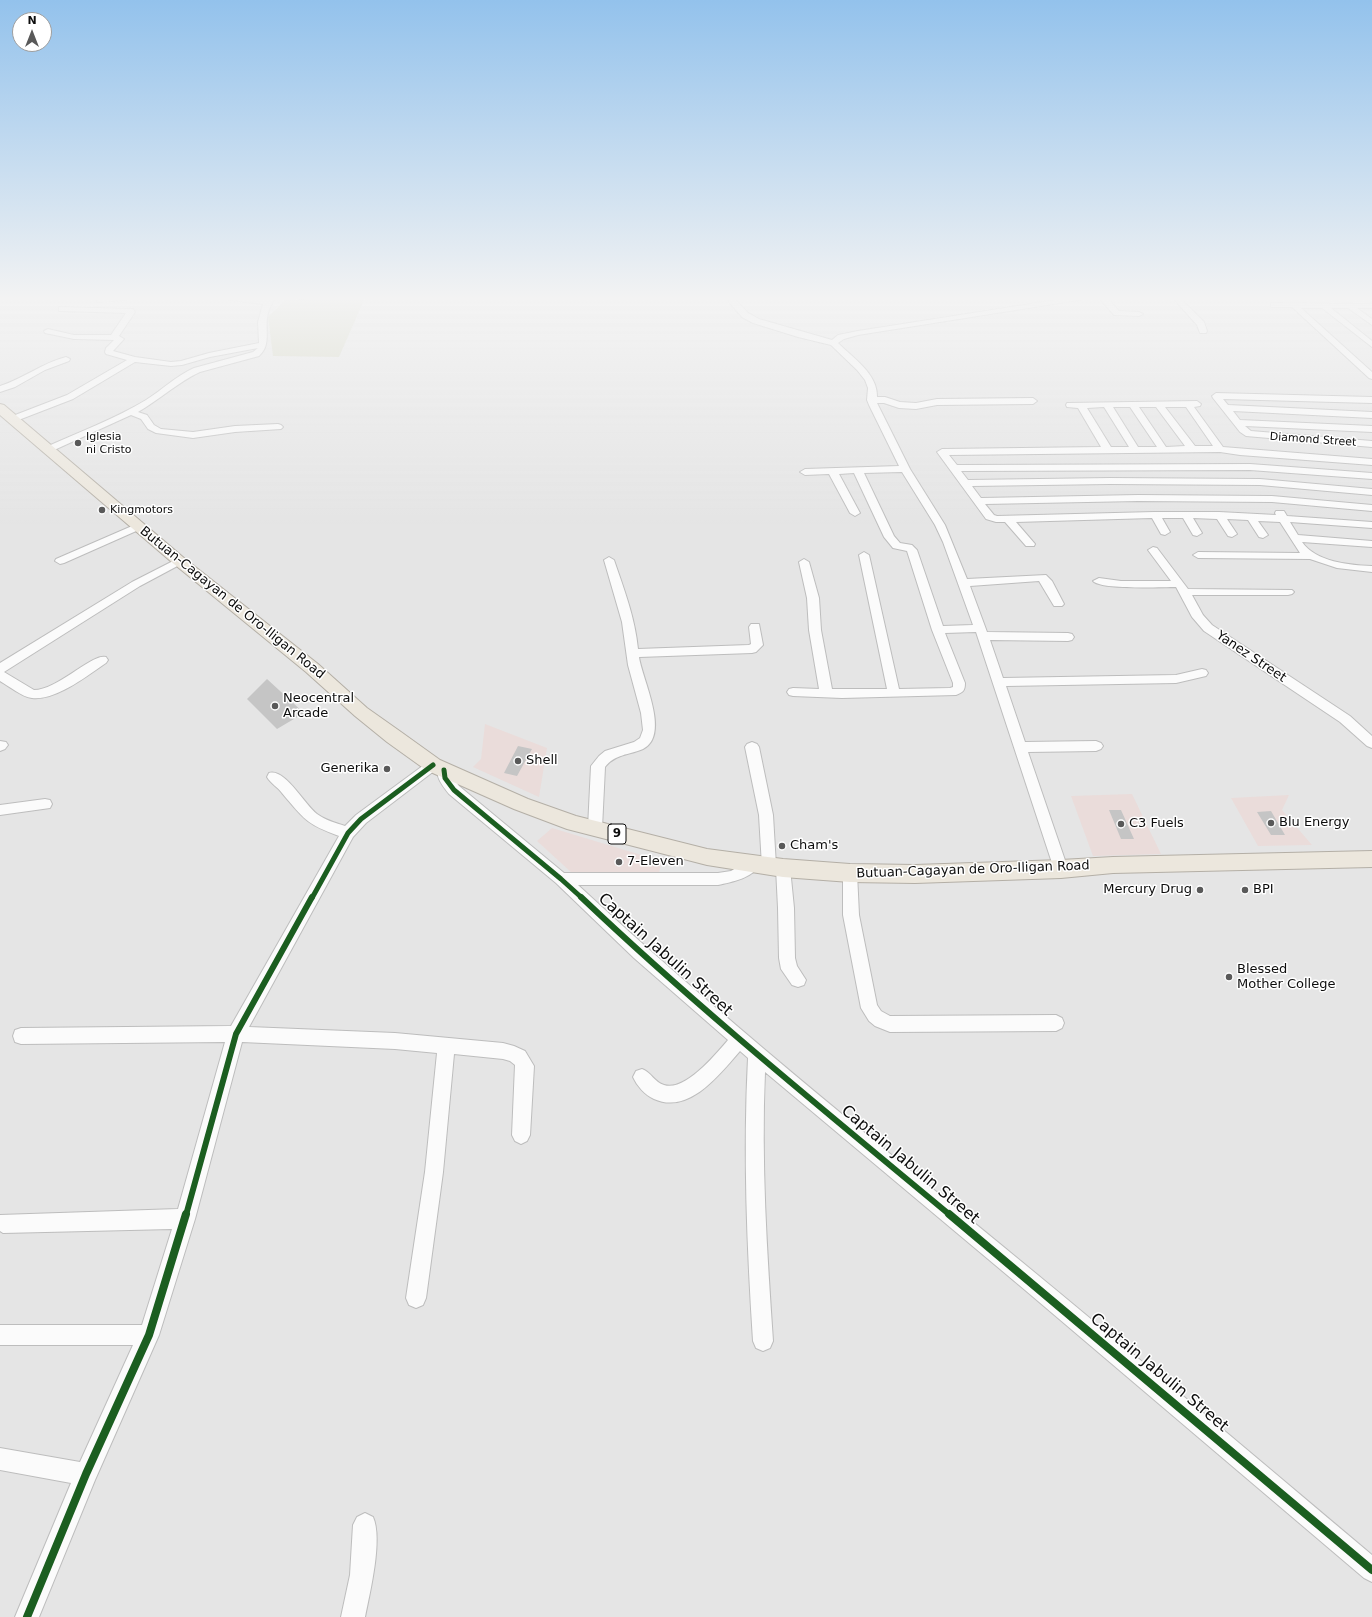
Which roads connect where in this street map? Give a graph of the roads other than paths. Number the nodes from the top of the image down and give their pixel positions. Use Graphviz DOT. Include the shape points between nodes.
graph roads {
  1 [pos="33,373"];
  2 [pos="110,373"];
  3 [pos="189,373"];
  4 [pos="863,373"];
  5 [pos="0,389"];
  6 [pos="1318,399"];
  7 [pos="871,400"];
  8 [pos="1372,400"];
  9 [pos="1033,401"];
  10 [pos="1070,405"];
  11 [pos="1081,405"];
  12 [pos="1107,405"];
  13 [pos="1133,405"];
  14 [pos="1159,405"];
  15 [pos="1226,408"];
  16 [pos="131,412"];
  17 [pos="1329,413"];
  18 [pos="7,414"];
  19 [pos="1372,415"];
  20 [pos="1238,423"];
  21 [pos="278,427"];
  22 [pos="1341,428"];
  23 [pos="1372,430"];
  24 [pos="1351,443"];
  25 [pos="1372,444"];
  26 [pos="49,449"];
  27 [pos="1107,449"];
  28 [pos="1135,449"];
  29 [pos="1163,449"];
  30 [pos="1192,449"];
  31 [pos="1220,449"];
  32 [pos="1240,452"];
  33 [pos="1372,462"];
  34 [pos="1250,467"];
  35 [pos="953,468"];
  36 [pos="904,469"];
  37 [pos="858,471"];
  38 [pos="805,472"];
  39 [pos="833,472"];
  40 [pos="1372,476"];
  41 [pos="1260,482"];
  42 [pos="965,483"];
  43 [pos="1372,492"];
  44 [pos="1272,500"];
  45 [pos="979,501"];
  46 [pos="1372,508"];
  47 [pos="855,513"];
  48 [pos="1155,515"];
  49 [pos="1186,515"];
  50 [pos="1219,516"];
  51 [pos="1250,516"];
  52 [pos="1282,518"];
  53 [pos="1008,519"];
  54 [pos="1372,525"];
  55 [pos="139,526"];
  56 [pos="1165,532"];
  57 [pos="1197,533"];
  58 [pos="1232,534"];
  59 [pos="1263,535"];
  60 [pos="1296,538"];
  61 [pos="1030,544"];
  62 [pos="1372,544"];
  63 [pos="1153,550"];
  64 [pos="864,555"];
  65 [pos="1198,555"];
  66 [pos="1314,556"];
  67 [pos="609,560"];
  68 [pos="60,561"];
  69 [pos="179,561"];
  70 [pos="804,562"];
  71 [pos="1372,569"];
  72 [pos="1099,581"];
  73 [pos="963,583"];
  74 [pos="1182,588"];
  75 [pos="1288,592"];
  76 [pos="1058,604"];
  77 [pos="755,627"];
  78 [pos="938,630"];
  79 [pos="981,632"];
  80 [pos="1068,637"];
  81 [pos="632,653"];
  82 [pos="102,660"];
  83 [pos="0,669"];
  84 [pos="1202,673"];
  85 [pos="0,675"];
  86 [pos="998,682"];
  87 [pos="793,692"];
  88 [pos="826,693"];
  89 [pos="894,693"];
  90 [pos="1372,743"];
  91 [pos="1096,746"];
  92 [pos="752,747"];
  93 [pos="1020,747"];
  94 [pos="439,767"];
  95 [pos="274,777"];
  96 [pos="45,804"];
  97 [pos="0,810"];
  98 [pos="595,828"];
  99 [pos="348,833"];
  100 [pos="1372,859"];
  101 [pos="768,866"];
  102 [pos="1061,869"];
  103 [pos="850,873"];
  104 [pos="561,879"];
  105 [pos="798,980"];
  106 [pos="1056,1023"];
  107 [pos="236,1034"];
  108 [pos="21,1036"];
  109 [pos="740,1039"];
  110 [pos="446,1047"];
  111 [pos="757,1055"];
  112 [pos="642,1078"];
  113 [pos="521,1135"];
  114 [pos="185,1219"];
  115 [pos="3,1223"];
  116 [pos="416,1298"];
  117 [pos="0,1335"];
  118 [pos="150,1335"];
  119 [pos="763,1341"];
  120 [pos="0,1459"];
  121 [pos="86,1474"];
  122 [pos="365,1526"];
  123 [pos="1372,1570"];
  124 [pos="27,1617"];
  125 [pos="353,1617"];
  1 -- 5 [label="street"];
  2 -- 18 [label="street" via="70,397"];
  3 -- 16 [label="street"];
  4 -- 7 [label="street" via="873,389"];
  6 -- 8 [label="street"];
  6 -- 15 [label="street" via="1216,396"];
  6 -- 17 [label="street"];
  7 -- 9 [label="street" via="912,406 937,402"];
  7 -- 36 [label="street"];
  10 -- 11 [label="street"];
  11 -- 12 [label="street"];
  11 -- 27 [label="street"];
  12 -- 13 [label="street"];
  12 -- 28 [label="street"];
  13 -- 14 [label="street"];
  13 -- 29 [label="street"];
  14 -- 30 [label="street"];
  14 -- 31 [label="street" via="1193,404"];
  15 -- 17 [label="street"];
  15 -- 20 [label="street"];
  16 -- 21 [label="street" via="144,417 151,427 159,430 194,435 234,429"];
  16 -- 26 [label="street"];
  17 -- 19 [label="street"];
  17 -- 22 [label="street"];
  18 -- 26 [label="highway, Butuan-Cagayan de Oro-Iligan Road / 9"];
  20 -- 22 [label="street"];
  20 -- 24 [label="street, Diamond Street" via="1245,432 1254,435"];
  22 -- 23 [label="street"];
  22 -- 24 [label="street"];
  24 -- 25 [label="street, Diamond Street"];
  26 -- 55 [label="highway, Butuan-Cagayan de Oro-Iligan Road / 9"];
  27 -- 28 [label="street"];
  27 -- 35 [label="street" via="943,452"];
  28 -- 29 [label="street"];
  29 -- 30 [label="street"];
  30 -- 31 [label="street"];
  31 -- 32 [label="street"];
  32 -- 33 [label="street"];
  32 -- 34 [label="street"];
  34 -- 35 [label="street"];
  34 -- 40 [label="street"];
  34 -- 41 [label="street"];
  35 -- 42 [label="street"];
  36 -- 37 [label="street"];
  36 -- 73 [label="street" via="940,525"];
  37 -- 39 [label="street"];
  37 -- 78 [label="street" via="889,537 897,546 912,550"];
  38 -- 39 [label="street"];
  39 -- 47 [label="street"];
  41 -- 42 [label="street"];
  41 -- 43 [label="street"];
  41 -- 44 [label="street"];
  42 -- 45 [label="street"];
  44 -- 45 [label="street" via="1130,498"];
  44 -- 46 [label="street"];
  44 -- 52 [label="street"];
  45 -- 53 [label="street" via="993,518"];
  48 -- 49 [label="street"];
  48 -- 53 [label="street"];
  48 -- 56 [label="street"];
  49 -- 50 [label="street"];
  49 -- 57 [label="street"];
  50 -- 51 [label="street"];
  50 -- 58 [label="street"];
  51 -- 52 [label="street"];
  51 -- 59 [label="street"];
  52 -- 54 [label="street"];
  52 -- 60 [label="street"];
  53 -- 61 [label="street"];
  55 -- 68 [label="street"];
  55 -- 69 [label="highway, Butuan-Cagayan de Oro-Iligan Road / 9"];
  60 -- 62 [label="street"];
  60 -- 66 [label="street" via="1304,551"];
  63 -- 74 [label="street, Yanez Street"];
  64 -- 89 [label="street"];
  65 -- 66 [label="street"];
  66 -- 71 [label="street" via="1339,564"];
  67 -- 81 [label="street" via="628,621"];
  69 -- 83 [label="street" via="136,584"];
  69 -- 94 [label="highway, Butuan-Cagayan de Oro-Iligan Road / 9" via="269,632 361,712"];
  70 -- 88 [label="street" via="813,598 816,637"];
  72 -- 74 [label="street"];
  73 -- 76 [label="street" via="1042,577"];
  73 -- 79 [label="street"];
  74 -- 75 [label="street"];
  74 -- 90 [label="street, Yanez Street" via="1198,617 1208,628 1345,719"];
  77 -- 81 [label="street" via="757,645 752,649"];
  78 -- 79 [label="street"];
  78 -- 89 [label="street" via="959,683 959,689 952,692"];
  79 -- 80 [label="street"];
  79 -- 86 [label="street"];
  81 -- 98 [label="street" via="648,713 648,737 637,746 602,758 598,766"];
  82 -- 85 [label="street" via="49,692 37,695"];
  84 -- 86 [label="street" via="1176,679"];
  86 -- 93 [label="street"];
  87 -- 88 [label="street"];
  88 -- 89 [label="street"];
  91 -- 93 [label="street"];
  92 -- 101 [label="street" via="766,815"];
  93 -- 102 [label="street"];
  94 -- 98 [label="highway, Butuan-Cagayan de Oro-Iligan Road / 9" via="535,809"];
  94 -- 99 [label="street" via="361,819"];
  94 -- 104 [label="street, Captain Jabulin Street" via="454,790"];
  95 -- 99 [label="street" via="313,819"];
  96 -- 97 [label="street"];
  98 -- 101 [label="highway, Butuan-Cagayan de Oro-Iligan Road / 9" via="687,852"];
  99 -- 107 [label="street"];
  100 -- 102 [label="highway, Butuan-Cagayan de Oro-Iligan Road / 9" via="1113,865"];
  101 -- 103 [label="highway, Butuan-Cagayan de Oro-Iligan Road / 9"];
  101 -- 104 [label="street" via="718,879"];
  101 -- 105 [label="street" via="786,908 787,958 789,969"];
  102 -- 103 [label="highway, Butuan-Cagayan de Oro-Iligan Road / 9" via="915,874"];
  103 -- 106 [label="street" via="852,915 864,988 869,1008 874,1016 890,1024"];
  104 -- 109 [label="street, Captain Jabulin Street" via="640,953"];
  107 -- 108 [label="street"];
  107 -- 110 [label="street" via="395,1041"];
  107 -- 114 [label="street"];
  109 -- 111 [label="street, Captain Jabulin Street"];
  109 -- 112 [label="street" via="689,1090 666,1095 658,1092"];
  110 -- 113 [label="street" via="503,1050 517,1054 523,1060 525,1066"];
  110 -- 116 [label="street" via="433,1189"];
  111 -- 119 [label="street" via="754,1150"];
  111 -- 123 [label="street, Captain Jabulin Street"];
  114 -- 115 [label="street"];
  114 -- 118 [label="street"];
  117 -- 118 [label="street"];
  118 -- 121 [label="street"];
  120 -- 121 [label="street"];
  121 -- 124 [label="street"];
  122 -- 125 [label="street" via="362,1575"];
}
